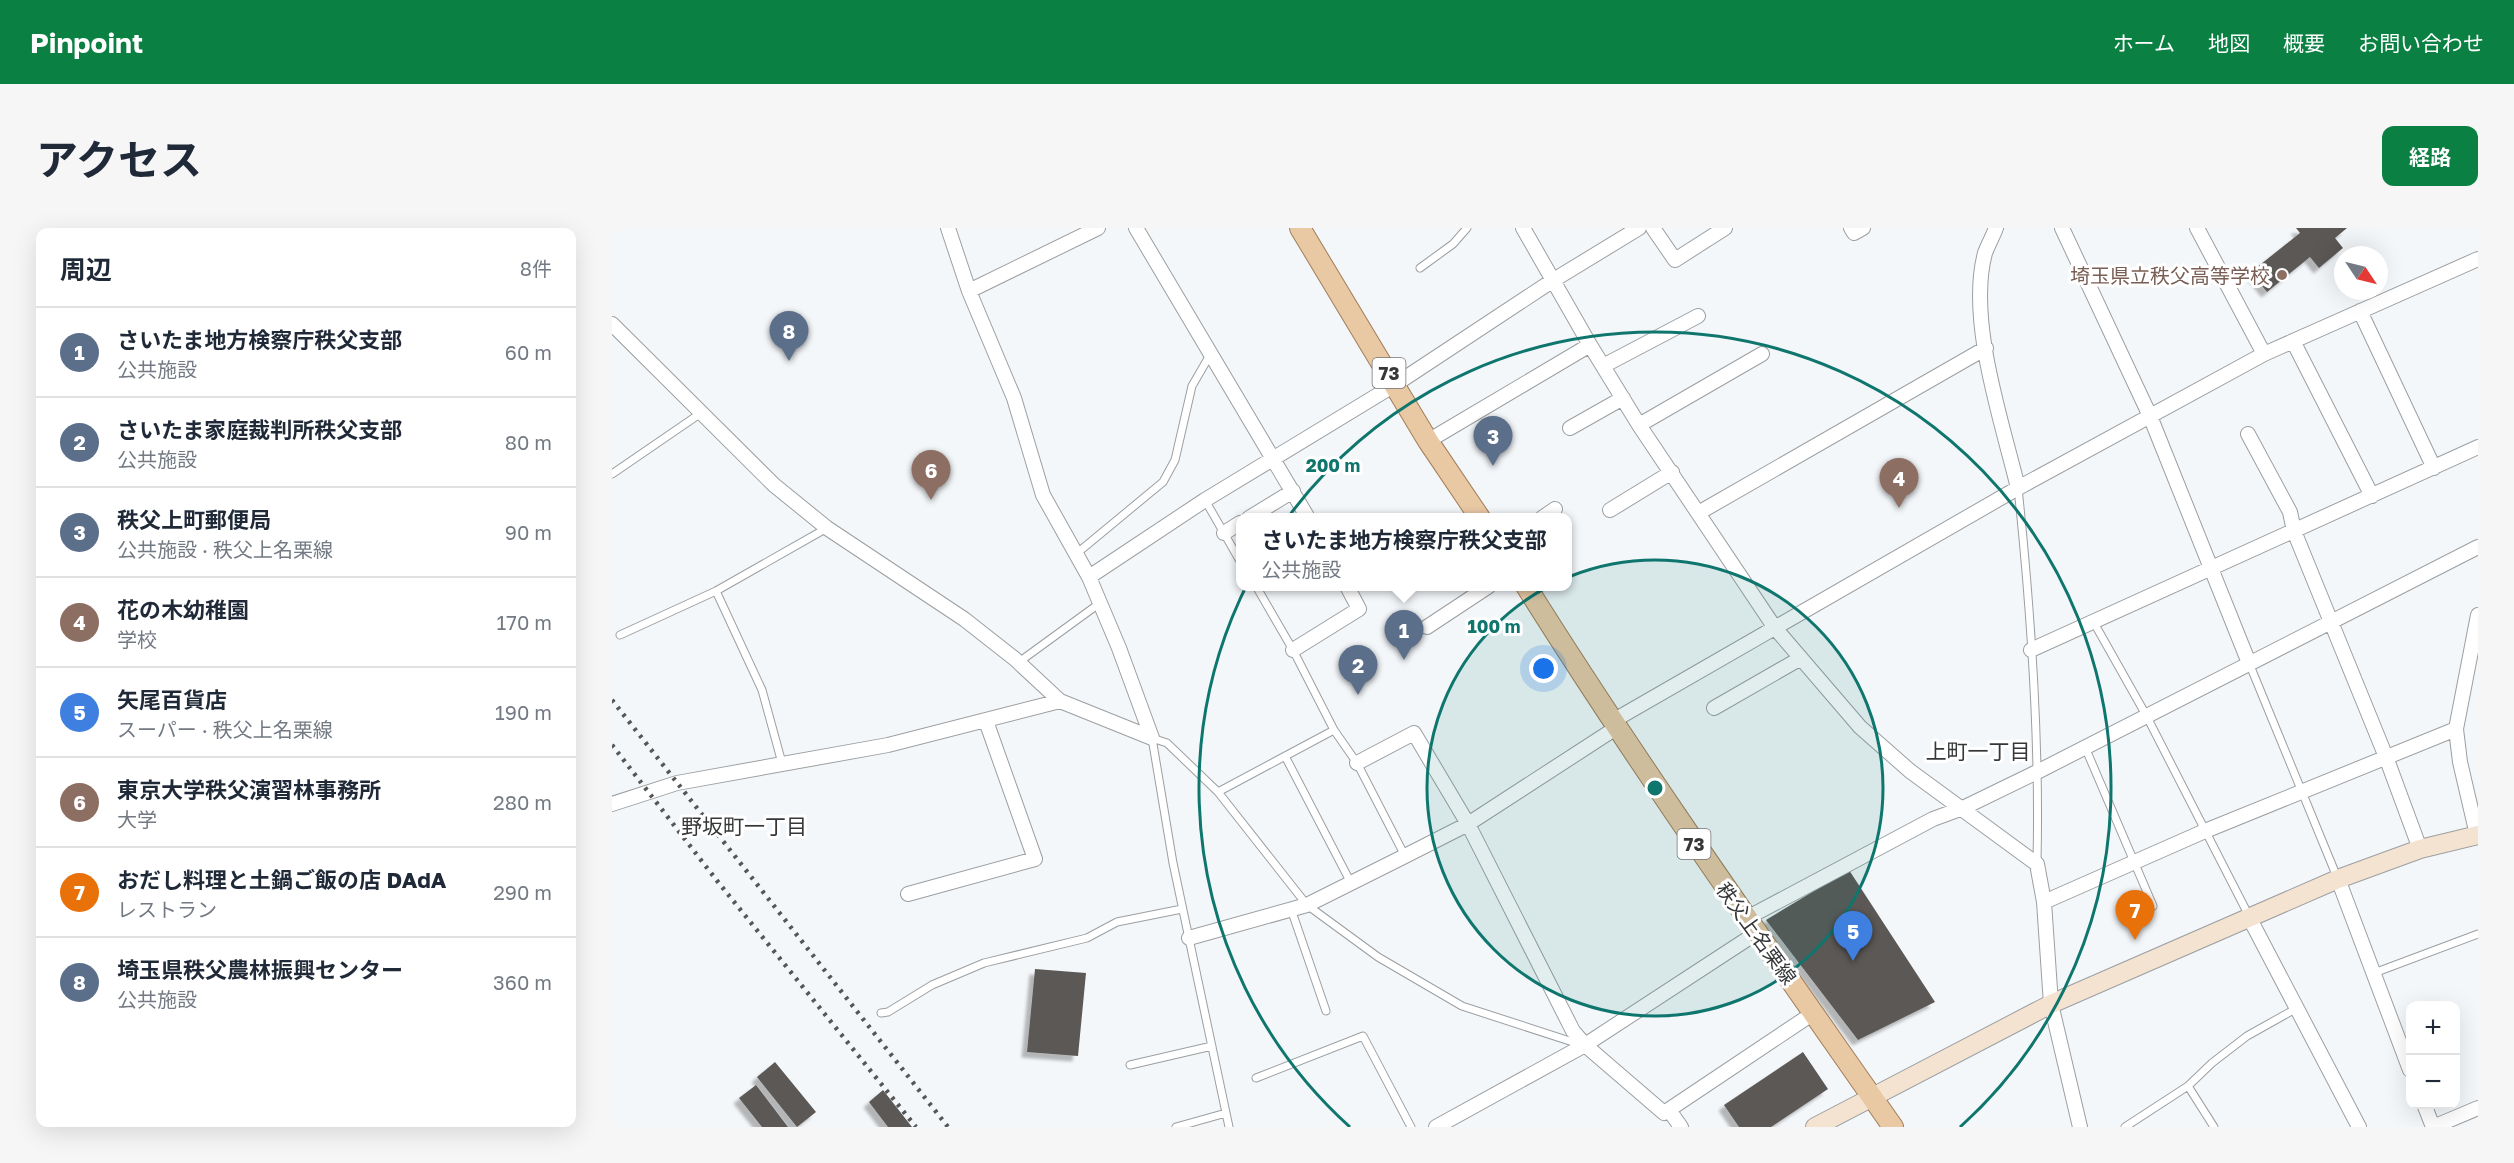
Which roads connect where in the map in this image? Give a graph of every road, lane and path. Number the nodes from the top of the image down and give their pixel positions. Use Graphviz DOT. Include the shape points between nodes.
graph roads {
  1 [pos="948,228"];
  2 [pos="1098,228"];
  3 [pos="1136,228"];
  4 [pos="1300,228"];
  5 [pos="1467,228"];
  6 [pos="1523,228"];
  7 [pos="1639,228"];
  8 [pos="1653,228"];
  9 [pos="1725,228"];
  10 [pos="1851,228"];
  11 [pos="1863,228"];
  12 [pos="1996,228"];
  13 [pos="2062,228"];
  14 [pos="2197,228"];
  15 [pos="2478,259"];
  16 [pos="1420,268"];
  17 [pos="1552,281"];
  18 [pos="969,291"];
  19 [pos="2360,311"];
  20 [pos="1698,315"];
  21 [pos="612,324"];
  22 [pos="2293,340"];
  23 [pos="1590,345"];
  24 [pos="1986,348"];
  25 [pos="1212,353"];
  26 [pos="1762,354"];
  27 [pos="2264,354"];
  28 [pos="1603,366"];
  29 [pos="1396,384"];
  30 [pos="1623,398"];
  31 [pos="701,413"];
  32 [pos="2150,416"];
  33 [pos="1639,425"];
  34 [pos="1570,428"];
  35 [pos="2248,434"];
  36 [pos="1428,441"];
  37 [pos="2478,447"];
  38 [pos="1274,458"];
  39 [pos="2434,468"];
  40 [pos="1672,472"];
  41 [pos="612,474"];
  42 [pos="2018,488"];
  43 [pos="1293,491"];
  44 [pos="2372,496"];
  45 [pos="1205,500"];
  46 [pos="1555,509"];
  47 [pos="1610,510"];
  48 [pos="1700,512"];
  49 [pos="1257,513"];
  50 [pos="1305,513"];
  51 [pos="1477,513"];
  52 [pos="1549,513"];
  53 [pos="1236,526"];
  54 [pos="827,528"];
  55 [pos="2294,531"];
  56 [pos="1224,533"];
  57 [pos="2478,547"];
  58 [pos="1076,554"];
  59 [pos="1236,554"];
  60 [pos="2211,566"];
  61 [pos="1089,577"];
  62 [pos="716,591"];
  63 [pos="1259,591"];
  64 [pos="1350,591"];
  65 [pos="1481,591"];
  66 [pos="1529,591"];
  67 [pos="1100,603"];
  68 [pos="2478,615"];
  69 [pos="2092,621"];
  70 [pos="2332,621"];
  71 [pos="1427,627"];
  72 [pos="1775,628"];
  73 [pos="620,635"];
  74 [pos="1293,650"];
  75 [pos="2031,650"];
  76 [pos="1802,658"];
  77 [pos="1018,662"];
  78 [pos="2249,663"];
  79 [pos="1060,700"];
  80 [pos="1714,708"];
  81 [pos="2146,715"];
  82 [pos="986,721"];
  83 [pos="1614,725"];
  84 [pos="2456,729"];
  85 [pos="1334,730"];
  86 [pos="1152,738"];
  87 [pos="2085,747"];
  88 [pos="1285,756"];
  89 [pos="2386,757"];
  90 [pos="782,763"];
  91 [pos="1357,763"];
  92 [pos="2039,771"];
  93 [pos="2302,791"];
  94 [pos="1218,792"];
  95 [pos="612,804"];
  96 [pos="1963,808"];
  97 [pos="1468,825"];
  98 [pos="2205,831"];
  99 [pos="2478,836"];
  100 [pos="2420,849"];
  101 [pos="1406,856"];
  102 [pos="2134,862"];
  103 [pos="2037,864"];
  104 [pos="2338,879"];
  105 [pos="1351,883"];
  106 [pos="908,894"];
  107 [pos="2044,902"];
  108 [pos="1307,904"];
  109 [pos="2152,906"];
  110 [pos="1182,909"];
  111 [pos="1292,909"];
  112 [pos="2250,918"];
  113 [pos="1750,926"];
  114 [pos="2478,934"];
  115 [pos="1189,938"];
  116 [pos="2373,974"];
  117 [pos="2051,1004"];
  118 [pos="2297,1008"];
  119 [pos="1326,1011"];
  120 [pos="1815,1012"];
  121 [pos="881,1013"];
  122 [pos="1212,1046"];
  123 [pos="1585,1046"];
  124 [pos="2406,1060"];
  125 [pos="1130,1065"];
  126 [pos="1256,1078"];
  127 [pos="2188,1086"];
  128 [pos="1871,1096"];
  129 [pos="2478,1108"];
  130 [pos="2426,1109"];
  131 [pos="1669,1110"];
  132 [pos="1226,1113"];
  133 [pos="1176,1127"];
  134 [pos="1229,1127"];
  135 [pos="1411,1127"];
  136 [pos="1436,1127"];
  137 [pos="1681,1127"];
  138 [pos="1815,1127"];
  139 [pos="1893,1127"];
  140 [pos="2080,1127"];
  141 [pos="2124,1127"];
  142 [pos="2214,1127"];
  143 [pos="2359,1127"];
  144 [pos="2433,1127"];
  1 -- 18 [label="street"];
  2 -- 18 [label="street"];
  3 -- 25 [label="street"];
  4 -- 29 [label="main road, 73"];
  5 -- 16 [label="lane" via="1453,244"];
  6 -- 17 [label="street"];
  7 -- 17 [label="street"];
  8 -- 9 [label="street" via="1675,260"];
  10 -- 11 [label="street" via="1854,233"];
  12 -- 24 [label="street" via="1985,253 1981,286"];
  13 -- 32 [label="street"];
  14 -- 27 [label="street"];
  15 -- 19 [label="street"];
  17 -- 23 [label="street"];
  17 -- 29 [label="street"];
  18 -- 58 [label="street" via="1014,399 1043,495"];
  19 -- 22 [label="street"];
  19 -- 39 [label="street"];
  20 -- 28 [label="street"];
  21 -- 31 [label="street"];
  22 -- 27 [label="street"];
  22 -- 44 [label="street"];
  23 -- 28 [label="street"];
  23 -- 36 [label="street"];
  24 -- 42 [label="street"];
  24 -- 48 [label="street"];
  25 -- 38 [label="street"];
  25 -- 58 [label="lane" via="1192,386 1175,460 1163,482"];
  26 -- 33 [label="street"];
  27 -- 32 [label="street"];
  28 -- 30 [label="street"];
  29 -- 36 [label="main road, 73"];
  29 -- 38 [label="street"];
  30 -- 33 [label="street"];
  30 -- 34 [label="street"];
  31 -- 41 [label="lane"];
  31 -- 54 [label="street" via="774,485"];
  32 -- 42 [label="street"];
  32 -- 60 [label="street"];
  33 -- 40 [label="street"];
  35 -- 55 [label="street" via="2290,512"];
  36 -- 51 [label="main road, 73"];
  37 -- 39 [label="street"];
  38 -- 43 [label="street"];
  38 -- 45 [label="street"];
  39 -- 44 [label="street"];
  40 -- 47 [label="street"];
  40 -- 48 [label="street"];
  42 -- 72 [label="street"];
  42 -- 75 [label="lane"];
  43 -- 49 [label="street"];
  43 -- 50 [label="street"];
  44 -- 55 [label="street"];
  45 -- 56 [label="lane"];
  45 -- 61 [label="street"];
  46 -- 52 [label="street"];
  48 -- 72 [label="street"];
  53 -- 56 [label="street"];
  54 -- 62 [label="lane"];
  54 -- 77 [label="street" via="964,619"];
  55 -- 60 [label="street"];
  55 -- 70 [label="street"];
  56 -- 59 [label="lane"];
  57 -- 70 [label="street"];
  58 -- 61 [label="street"];
  60 -- 69 [label="street"];
  60 -- 78 [label="street"];
  61 -- 67 [label="street"];
  62 -- 73 [label="lane"];
  62 -- 90 [label="lane" via="762,690"];
  63 -- 74 [label="lane"];
  64 -- 74 [label="street" via="1359,609"];
  65 -- 71 [label="street"];
  66 -- 83 [label="main road, 秩父上名栗線 / 73"];
  67 -- 77 [label="lane"];
  67 -- 86 [label="street"];
  68 -- 84 [label="street"];
  69 -- 75 [label="street"];
  69 -- 81 [label="lane"];
  70 -- 78 [label="street"];
  70 -- 89 [label="street"];
  72 -- 76 [label="street"];
  72 -- 83 [label="street"];
  74 -- 85 [label="lane"];
  75 -- 92 [label="lane"];
  76 -- 80 [label="street"];
  76 -- 96 [label="street" via="1860,727 1910,771"];
  77 -- 79 [label="street"];
  78 -- 81 [label="street"];
  78 -- 93 [label="lane"];
  79 -- 82 [label="street"];
  79 -- 86 [label="street"];
  81 -- 87 [label="street"];
  81 -- 98 [label="lane"];
  82 -- 90 [label="street" via="888,745"];
  82 -- 106 [label="street" via="1035,859"];
  83 -- 97 [label="street"];
  83 -- 113 [label="main road, 秩父上名栗線 / 73"];
  84 -- 89 [label="street"];
  84 -- 99 [label="street"];
  85 -- 88 [label="lane"];
  85 -- 91 [label="lane"];
  86 -- 94 [label="lane" via="1167,743"];
  86 -- 110 [label="lane"];
  87 -- 92 [label="street"];
  87 -- 102 [label="lane"];
  88 -- 94 [label="lane"];
  88 -- 105 [label="lane"];
  89 -- 93 [label="street"];
  89 -- 100 [label="street"];
  90 -- 95 [label="street" via="677,783"];
  91 -- 97 [label="street" via="1414,733"];
  91 -- 101 [label="lane"];
  92 -- 96 [label="street"];
  92 -- 103 [label="lane"];
  93 -- 98 [label="street"];
  93 -- 104 [label="lane"];
  94 -- 108 [label="lane"];
  96 -- 103 [label="street"];
  96 -- 113 [label="street" via="1933,819"];
  97 -- 101 [label="street"];
  97 -- 123 [label="street" via="1573,1031"];
  98 -- 102 [label="street"];
  98 -- 112 [label="lane"];
  99 -- 100 [label="street"];
  100 -- 104 [label="street"];
  101 -- 105 [label="street"];
  102 -- 107 [label="street"];
  102 -- 109 [label="lane"];
  103 -- 107 [label="street"];
  104 -- 112 [label="street"];
  104 -- 116 [label="street"];
  105 -- 108 [label="street"];
  107 -- 117 [label="street"];
  108 -- 111 [label="street"];
  108 -- 123 [label="lane" via="1387,963 1462,1006"];
  110 -- 115 [label="lane"];
  110 -- 121 [label="lane" via="1117,922 1087,938 984,963"];
  111 -- 115 [label="street"];
  111 -- 119 [label="lane"];
  112 -- 117 [label="street"];
  112 -- 118 [label="street"];
  113 -- 120 [label="main road, 秩父上名栗線 / 73"];
  113 -- 123 [label="street"];
  114 -- 116 [label="lane"];
  115 -- 122 [label="lane"];
  116 -- 124 [label="street"];
  117 -- 128 [label="street"];
  117 -- 140 [label="street"];
  118 -- 127 [label="lane" via="2247,1036"];
  118 -- 143 [label="street"];
  120 -- 128 [label="main road, 秩父上名栗線 / 73"];
  120 -- 131 [label="street"];
  122 -- 125 [label="lane"];
  122 -- 132 [label="lane"];
  123 -- 131 [label="street" via="1664,1113"];
  123 -- 136 [label="street"];
  126 -- 135 [label="lane" via="1362,1036"];
  127 -- 141 [label="lane"];
  127 -- 142 [label="lane"];
  128 -- 138 [label="street"];
  128 -- 139 [label="main road, 秩父上名栗線 / 73"];
  129 -- 144 [label="street"];
  130 -- 144 [label="street"];
  131 -- 137 [label="street"];
  132 -- 133 [label="lane"];
  132 -- 134 [label="lane"];
}
